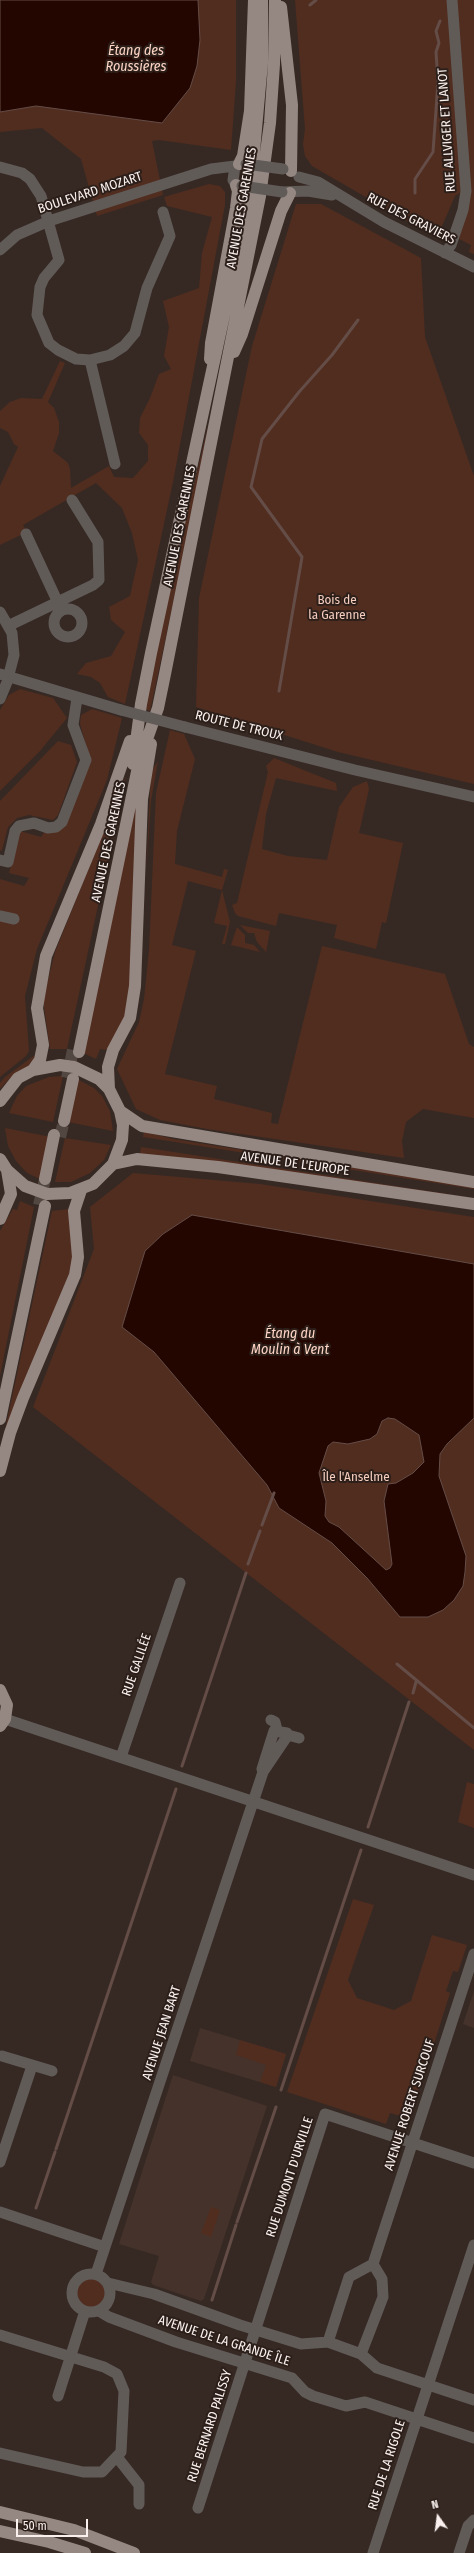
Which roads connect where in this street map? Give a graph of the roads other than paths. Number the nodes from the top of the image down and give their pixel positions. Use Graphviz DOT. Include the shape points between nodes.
graph roads {
  1 [pos="254,0"];
  2 [pos="262,0"];
  3 [pos="275,0"];
  4 [pos="281,0"];
  5 [pos="452,0"];
  6 [pos="240,165"];
  7 [pos="0,167"];
  8 [pos="291,172"];
  9 [pos="195,174"];
  10 [pos="237,184"];
  11 [pos="289,192"];
  12 [pos="337,195"];
  13 [pos="163,212"];
  14 [pos="49,220"];
  15 [pos="0,250"];
  16 [pos="445,253"];
  17 [pos="474,267"];
  18 [pos="90,360"];
  19 [pos="226,370"];
  20 [pos="209,390"];
  21 [pos="115,464"];
  22 [pos="72,500"];
  23 [pos="26,534"];
  24 [pos="60,606"];
  25 [pos="0,612"];
  26 [pos="8,626"];
  27 [pos="4,676"];
  28 [pos="77,698"];
  29 [pos="0,699"];
  30 [pos="141,704"];
  31 [pos="158,708"];
  32 [pos="474,797"];
  33 [pos="0,860"];
  34 [pos="0,916"];
  35 [pos="14,919"];
  36 [pos="32,1070"];
  37 [pos="70,1078"];
  38 [pos="109,1089"];
  39 [pos="2,1095"];
  40 [pos="120,1111"];
  41 [pos="61,1120"];
  42 [pos="57,1136"];
  43 [pos="0,1159"];
  44 [pos="113,1164"];
  45 [pos="7,1170"];
  46 [pos="48,1180"];
  47 [pos="474,1182"];
  48 [pos="81,1190"];
  49 [pos="474,1204"];
  50 [pos="0,1219"];
  51 [pos="0,1392"];
  52 [pos="0,1419"];
  53 [pos="0,1471"];
  54 [pos="180,1583"];
  55 [pos="0,1690"];
  56 [pos="270,1720"];
  57 [pos="2,1723"];
  58 [pos="276,1730"];
  59 [pos="121,1757"];
  60 [pos="263,1772"];
  61 [pos="253,1801"];
  62 [pos="474,1875"];
  63 [pos="474,1954"];
  64 [pos="2,2056"];
  65 [pos="32,2066"];
  66 [pos="52,2072"];
  67 [pos="413,2144"];
  68 [pos="0,2162"];
  69 [pos="474,2163"];
  70 [pos="0,2212"];
  71 [pos="474,2245"];
  72 [pos="105,2247"];
  73 [pos="373,2264"];
  74 [pos="96,2274"];
  75 [pos="108,2284"];
  76 [pos="85,2311"];
  77 [pos="99,2311"];
  78 [pos="256,2329"];
  79 [pos="0,2335"];
  80 [pos="328,2342"];
  81 [pos="361,2354"];
  82 [pos="70,2355"];
  83 [pos="245,2362"];
  84 [pos="428,2386"];
  85 [pos="58,2396"];
  86 [pos="474,2400"];
  87 [pos="417,2419"];
  88 [pos="474,2438"];
  89 [pos="0,2452"];
  90 [pos="117,2457"];
  91 [pos="139,2504"];
  92 [pos="198,2508"];
  93 [pos="0,2512"];
  94 [pos="474,2520"];
  95 [pos="0,2531"];
  96 [pos="85,2553"];
  97 [pos="134,2553"];
  98 [pos="373,2553"];
  99 [pos="459,2553"];
  1 -- 6 [label="main road" via="250,111"];
  2 -- 20 [label="main road, AVENUE DES GARENNES" via="262,71 250,195"];
  3 -- 19 [label="main road, AVENUE DES GARENNES" via="274,64 265,160"];
  4 -- 8 [label="main road" via="292,105"];
  5 -- 16 [label="street, RUE ALLVIGER ET LANOT" via="466,191 463,210 451,245"];
  6 -- 8 [label="street, RUE DES GRAVIERS, bridge"];
  6 -- 9 [label="street, BOULEVARD MOZART"];
  6 -- 10 [label="street"];
  7 -- 14 [label="street" via="15,170 30,179 41,196"];
  8 -- 11 [label="street"];
  8 -- 12 [label="street, RUE DES GRAVIERS" via="318,182"];
  9 -- 10 [label="street, BOULEVARD MOZART" via="220,175"];
  9 -- 14 [label="street, BOULEVARD MOZART"];
  10 -- 11 [label="street, BOULEVARD MOZART, bridge"];
  10 -- 20 [label="main road" via="236,208 211,343"];
  11 -- 12 [label="street, RUE DES GRAVIERS"];
  11 -- 19 [label="main road" via="280,211 242,334"];
  12 -- 16 [label="street, RUE DES GRAVIERS"];
  13 -- 18 [label="street" via="170,236 147,288 135,333 118,351"];
  14 -- 15 [label="street, BOULEVARD MOZART" via="17,235"];
  14 -- 18 [label="street" via="59,260 40,287 36,308 39,324 45,338 58,350 76,359"];
  16 -- 17 [label="street, RUE DES GRAVIERS"];
  18 -- 21 [label="street"];
  19 -- 31 [label="main road, AVENUE DES GARENNES"];
  20 -- 30 [label="main road, AVENUE DES GARENNES"];
  22 -- 24 [label="street" via="98,542 100,576 93,585"];
  23 -- 24 [label="street"];
  24 -- 26 [label="street"];
  25 -- 26 [label="street"];
  26 -- 27 [label="street" via="14,642 14,655"];
  27 -- 28 [label="street, ROUTE DE TROUX"];
  27 -- 29 [label="street"];
  28 -- 32 [label="street, ROUTE DE TROUX, bridge" via="355,770"];
  28 -- 33 [label="street" via="73,725 86,760 62,822 56,827 48,828 34,823 19,826 15,831 8,862"];
  30 -- 31 [label="main road, AVENUE DES GARENNES" via="132,774 76,1051 139,762"];
  30 -- 36 [label="main road" via="120,775 46,956 38,990 37,1008 43,1045 40,1060"];
  31 -- 38 [label="main road" via="142,799 135,986 130,1018 113,1050 108,1067"];
  34 -- 35 [label="street"];
  36 -- 38 [label="main road" via="60,1064 74,1067 99,1079"];
  36 -- 39 [label="main road" via="18,1078"];
  37 -- 41 [label="main road"];
  38 -- 40 [label="main road"];
  40 -- 44 [label="main road" via="122,1140"];
  40 -- 47 [label="main road, AVENUE DE L'EUROPE" via="142,1126"];
  42 -- 46 [label="main road"];
  43 -- 45 [label="main road"];
  44 -- 48 [label="main road" via="93,1184"];
  44 -- 49 [label="main road, AVENUE DE L'EUROPE" via="137,1159 218,1167"];
  45 -- 48 [label="main road" via="25,1186 47,1194 70,1194"];
  45 -- 50 [label="main road" via="11,1194"];
  48 -- 53 [label="main road" via="74,1211 78,1257 75,1274 23,1398"];
  51 -- 52 [label="main road" via="42,1206"];
  54 -- 59 [label="street, RUE GALILÉE"];
  55 -- 57 [label="main road" via="8,1705"];
  56 -- 58 [label="street" via="274,1722"];
  57 -- 59 [label="street"];
  58 -- 60 [label="street" via="262,1768"];
  58 -- 60 [label="street" via="293,1736"];
  59 -- 61 [label="street"];
  60 -- 61 [label="street, AVENUE JEAN BART"];
  61 -- 62 [label="street"];
  61 -- 72 [label="street, AVENUE JEAN BART"];
  63 -- 67 [label="street, AVENUE ROBERT SURCOUF"];
  64 -- 65 [label="street"];
  65 -- 66 [label="street"];
  65 -- 68 [label="street"];
  67 -- 69 [label="street, RUE DUMONT D'URVILLE"];
  67 -- 73 [label="street, AVENUE ROBERT SURCOUF"];
  67 -- 78 [label="street, RUE DUMONT D'URVILLE" via="325,2114"];
  70 -- 72 [label="street"];
  71 -- 84 [label="street"];
  72 -- 74 [label="street, AVENUE JEAN BART"];
  73 -- 80 [label="street" via="349,2277"];
  73 -- 81 [label="street" via="382,2279 383,2297"];
  74 -- 75 [label="street"];
  74 -- 76 [label="street" via="84,2275 72,2287 72,2299"];
  75 -- 77 [label="street" via="110,2296"];
  75 -- 78 [label="street, AVENUE DE LA GRANDE ÎLE" via="154,2294"];
  76 -- 77 [label="street"];
  76 -- 82 [label="street"];
  77 -- 83 [label="street, AVENUE DE LA GRANDE ÎLE" via="176,2342"];
  78 -- 80 [label="street, AVENUE DE LA GRANDE ÎLE" via="301,2344"];
  78 -- 83 [label="street, RUE BERNARD PALISSY"];
  79 -- 82 [label="street"];
  80 -- 81 [label="street, AVENUE DE LA GRANDE ÎLE"];
  81 -- 84 [label="street, AVENUE DE LA GRANDE ÎLE" via="377,2368"];
  82 -- 85 [label="street"];
  82 -- 90 [label="street" via="117,2374 124,2391 121,2452"];
  83 -- 87 [label="street, AVENUE DE LA GRANDE ÎLE" via="292,2378 305,2392 313,2396 346,2406 364,2402"];
  83 -- 92 [label="street, RUE BERNARD PALISSY"];
  84 -- 86 [label="street, AVENUE DE LA GRANDE ÎLE"];
  84 -- 87 [label="street, RUE DE LA RIGOLE"];
  87 -- 88 [label="street, AVENUE DE LA GRANDE ÎLE"];
  87 -- 98 [label="street, RUE DE LA RIGOLE"];
  89 -- 90 [label="street" via="83,2472 102,2472"];
  90 -- 91 [label="street" via="139,2485"];
  93 -- 97 [label="main road" via="74,2530"];
  94 -- 99 [label="street" via="468,2526"];
  95 -- 96 [label="main road"];
}
